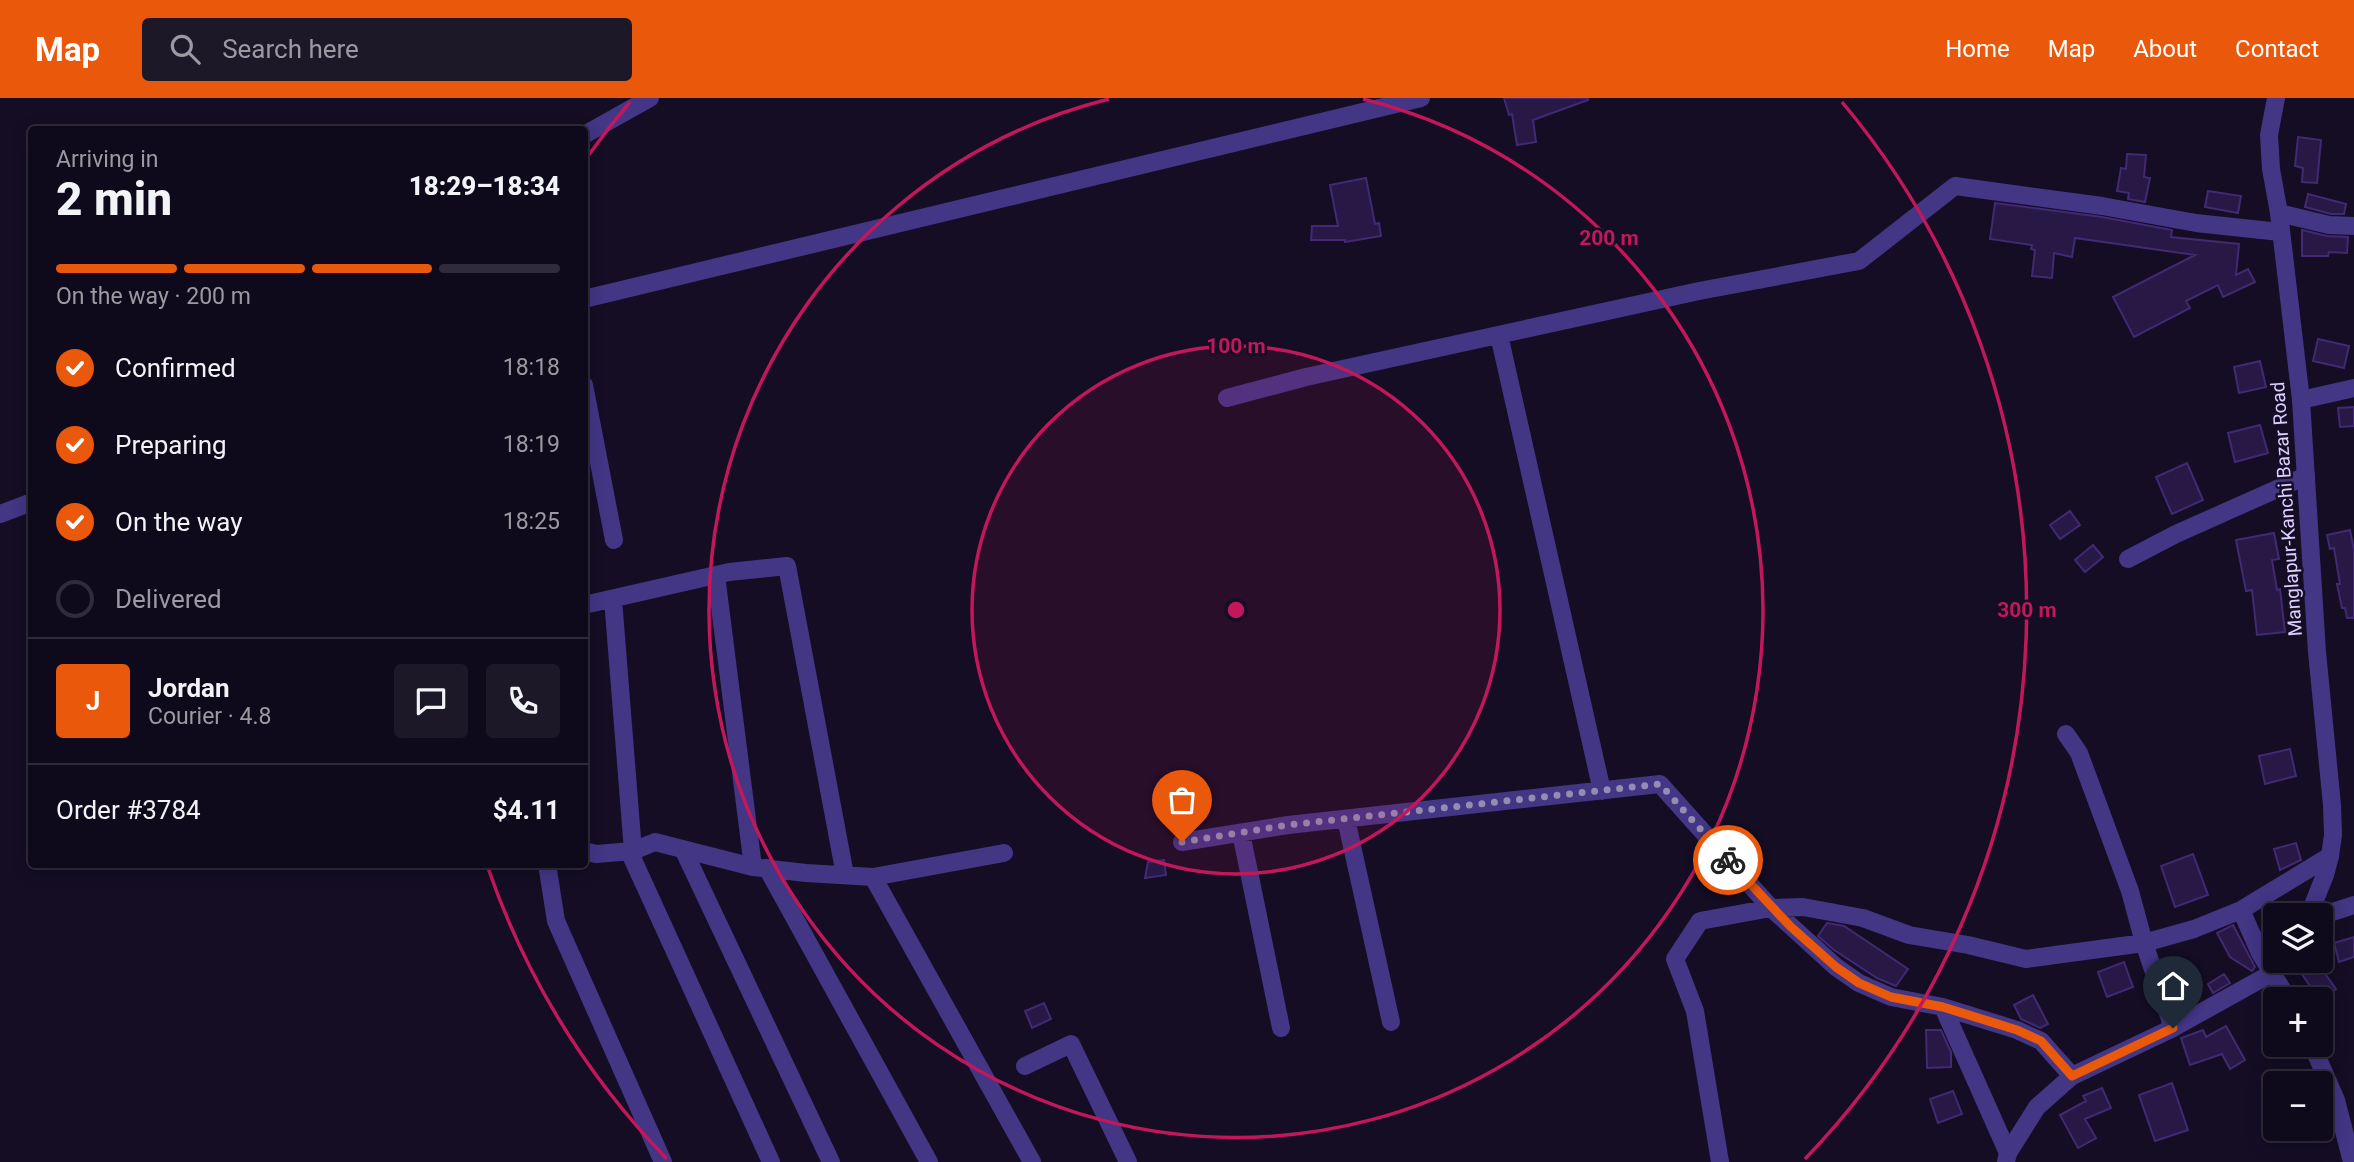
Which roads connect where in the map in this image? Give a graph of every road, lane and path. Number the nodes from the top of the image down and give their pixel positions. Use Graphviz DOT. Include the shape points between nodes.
graph roads {
  1 [pos="650,98"];
  2 [pos="1421,98"];
  3 [pos="2276,98"];
  4 [pos="588,133"];
  5 [pos="2279,212"];
  6 [pos="2354,226"];
  7 [pos="2280,232"];
  8 [pos="588,298"];
  9 [pos="1499,335"];
  10 [pos="2354,388"];
  11 [pos="1227,398"];
  12 [pos="2301,400"];
  13 [pos="588,406"];
  14 [pos="2306,476"];
  15 [pos="28,504"];
  16 [pos="0,514"];
  17 [pos="614,540"];
  18 [pos="2129,559"];
  19 [pos="716,575"];
  20 [pos="613,600"];
  21 [pos="588,604"];
  22 [pos="2066,734"];
  23 [pos="1602,791"];
  24 [pos="1346,819"];
  25 [pos="1241,833"];
  26 [pos="1182,842"];
  27 [pos="683,849"];
  28 [pos="631,851"];
  29 [pos="588,852"];
  30 [pos="1004,853"];
  31 [pos="2330,856"];
  32 [pos="760,867"];
  33 [pos="548,868"];
  34 [pos="845,875"];
  35 [pos="873,877"];
  36 [pos="2314,903"];
  37 [pos="2354,905"];
  38 [pos="1771,908"];
  39 [pos="2241,910"];
  40 [pos="2333,912"];
  41 [pos="2144,943"];
  42 [pos="2263,946"];
  43 [pos="2266,973"];
  44 [pos="1943,1007"];
  45 [pos="1391,1022"];
  46 [pos="1281,1028"];
  47 [pos="2173,1028"];
  48 [pos="2317,1057"];
  49 [pos="1025,1066"];
  50 [pos="2072,1076"];
  51 [pos="2007,1157"];
  52 [pos="663,1162"];
  53 [pos="771,1162"];
  54 [pos="831,1162"];
  55 [pos="929,1162"];
  56 [pos="1032,1162"];
  57 [pos="1128,1162"];
  58 [pos="1720,1162"];
  59 [pos="2352,1162"];
  1 -- 4 [label="street"];
  2 -- 8 [label="street"];
  3 -- 5 [label="street, Manglapur-Kanchi Bazar Road" via="2269,135"];
  5 -- 6 [label="street" via="2329,225"];
  5 -- 7 [label="street, Manglapur-Kanchi Bazar Road"];
  7 -- 9 [label="street" via="1955,186 1858,261"];
  7 -- 12 [label="street, Manglapur-Kanchi Bazar Road"];
  9 -- 11 [label="street"];
  9 -- 23 [label="street"];
  10 -- 12 [label="street"];
  12 -- 14 [label="street, Manglapur-Kanchi Bazar Road"];
  13 -- 17 [label="street"];
  14 -- 18 [label="street"];
  14 -- 31 [label="street, Manglapur-Kanchi Bazar Road" via="2332,805"];
  15 -- 16 [label="street"];
  19 -- 20 [label="street"];
  19 -- 32 [label="street"];
  19 -- 34 [label="street" via="787,566"];
  20 -- 21 [label="street"];
  20 -- 28 [label="street"];
  22 -- 41 [label="street" via="2079,752"];
  23 -- 24 [label="street"];
  23 -- 38 [label="street" via="1660,784"];
  24 -- 25 [label="street"];
  24 -- 45 [label="street"];
  25 -- 26 [label="street"];
  25 -- 46 [label="street"];
  27 -- 28 [label="street" via="655,842"];
  27 -- 32 [label="street"];
  27 -- 54 [label="street"];
  28 -- 29 [label="street"];
  28 -- 53 [label="street"];
  30 -- 35 [label="street"];
  31 -- 36 [label="street, Manglapur-Kanchi Bazar Road"];
  31 -- 39 [label="street"];
  32 -- 34 [label="street"];
  32 -- 55 [label="street"];
  33 -- 52 [label="street" via="556,921"];
  34 -- 35 [label="street"];
  35 -- 56 [label="street"];
  37 -- 40 [label="street"];
  38 -- 41 [label="street" via="1803,907 1863,918 1909,935 2026,959"];
  38 -- 44 [label="street" via="1859,983 1891,997"];
  38 -- 58 [label="street" via="1700,921 1675,958 1695,1011"];
  39 -- 41 [label="street"];
  39 -- 42 [label="street"];
  41 -- 47 [label="street"];
  43 -- 47 [label="street"];
  44 -- 50 [label="street" via="2041,1041"];
  44 -- 51 [label="street"];
  47 -- 50 [label="street"];
  48 -- 59 [label="street" via="2336,1100"];
  49 -- 57 [label="street" via="1071,1044"];
  50 -- 51 [label="street" via="2037,1107"];
}
